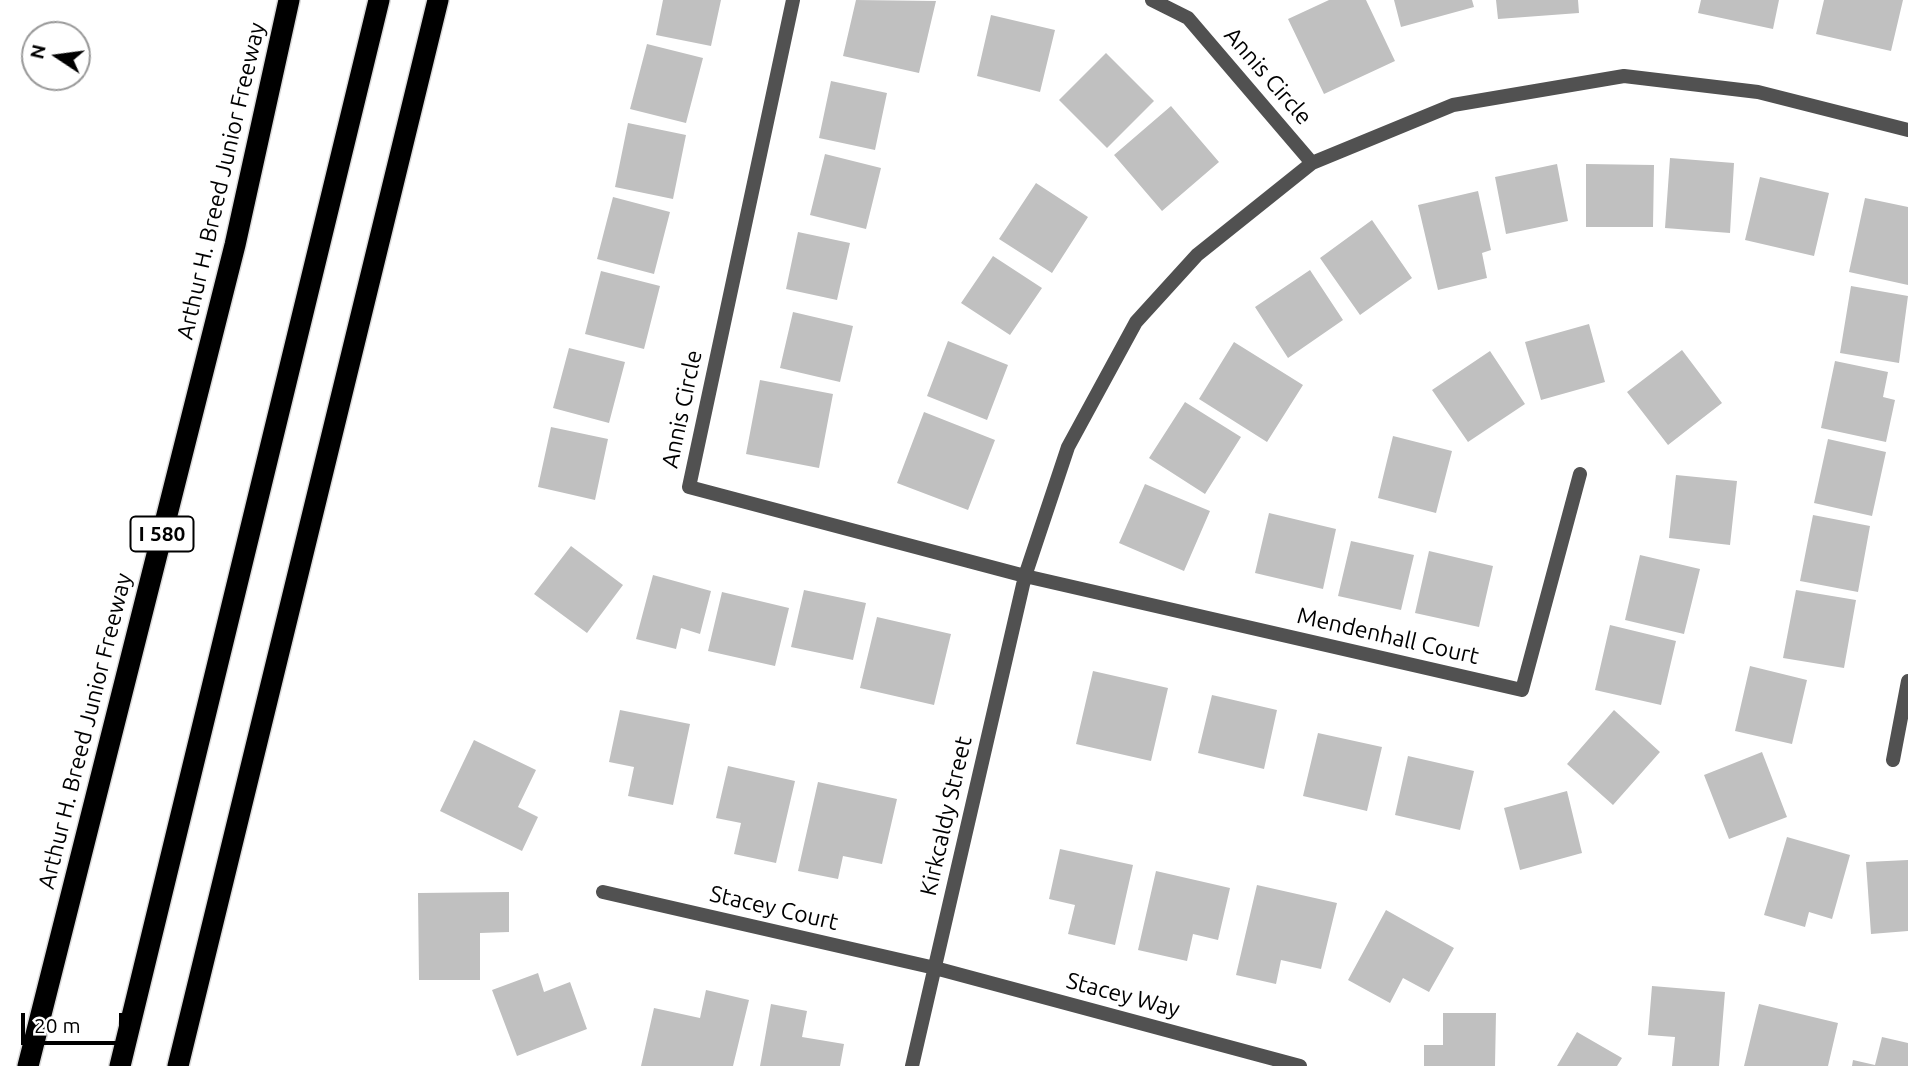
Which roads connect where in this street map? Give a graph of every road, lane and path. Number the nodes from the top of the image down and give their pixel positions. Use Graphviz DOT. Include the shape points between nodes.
graph roads {
  1 [pos="289,0"];
  2 [pos="380,0"];
  3 [pos="438,0"];
  4 [pos="793,0"];
  5 [pos="1152,0"];
  6 [pos="1908,130"];
  7 [pos="1312,163"];
  8 [pos="1580,474"];
  9 [pos="1025,576"];
  10 [pos="1908,681"];
  11 [pos="1893,760"];
  12 [pos="603,892"];
  13 [pos="934,968"];
  14 [pos="28,1066"];
  15 [pos="120,1066"];
  16 [pos="178,1066"];
  17 [pos="912,1066"];
  18 [pos="1300,1066"];
  1 -- 14 [label="highway, Arthur H. Breed Junior Freeway / I 580" via="235,245"];
  2 -- 15 [label="highway"];
  3 -- 16 [label="highway"];
  4 -- 9 [label="street, Annis Circle" via="689,487"];
  5 -- 7 [label="street, Annis Circle" via="1188,18"];
  6 -- 7 [label="street, Kirkcaldy Street" via="1758,92 1624,76 1453,105"];
  7 -- 9 [label="street, Kirkcaldy Street" via="1197,255 1136,321 1068,447"];
  8 -- 9 [label="street, Mendenhall Court" via="1522,690"];
  9 -- 13 [label="street, Kirkcaldy Street"];
  10 -- 11 [label="street"];
  12 -- 13 [label="street, Stacey Court"];
  13 -- 17 [label="street, Kirkcaldy Street"];
  13 -- 18 [label="street, Stacey Way"];
}
